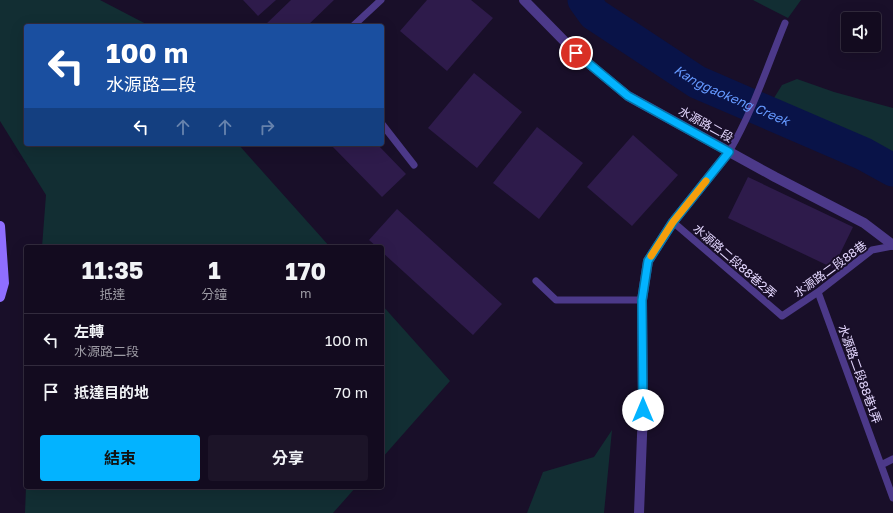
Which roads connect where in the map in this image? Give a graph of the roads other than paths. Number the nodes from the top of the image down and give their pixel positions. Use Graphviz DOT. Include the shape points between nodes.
graph roads {
  1 [pos="381,0"];
  2 [pos="524,0"];
  3 [pos="785,23"];
  4 [pos="356,24"];
  5 [pos="384,127"];
  6 [pos="729,152"];
  7 [pos="414,165"];
  8 [pos="673,222"];
  9 [pos="0,226"];
  10 [pos="893,245"];
  11 [pos="536,281"];
  12 [pos="818,292"];
  13 [pos="0,297"];
  14 [pos="642,300"];
  15 [pos="782,316"];
  16 [pos="893,459"];
  17 [pos="881,465"];
  18 [pos="893,498"];
  19 [pos="638,513"];
  1 -- 4 [label="lane"];
  2 -- 6 [label="street, 水源路二段" via="576,53 628,96"];
  3 -- 6 [label="lane" via="761,86"];
  5 -- 7 [label="lane"];
  6 -- 8 [label="street"];
  6 -- 10 [label="street, 水源路二段" via="864,223"];
  8 -- 14 [label="street" via="648,261"];
  8 -- 15 [label="lane, 水源路二段88巷2弄"];
  9 -- 13 [label="street" via="4,283"];
  10 -- 12 [label="lane, 水源路二段88巷" via="872,250"];
  11 -- 14 [label="lane" via="556,300"];
  12 -- 15 [label="lane, 水源路二段88巷"];
  12 -- 17 [label="lane, 水源路二段88巷1弄"];
  14 -- 19 [label="street" via="643,410"];
  16 -- 17 [label="lane"];
  17 -- 18 [label="lane, 水源路二段88巷1弄"];
}
